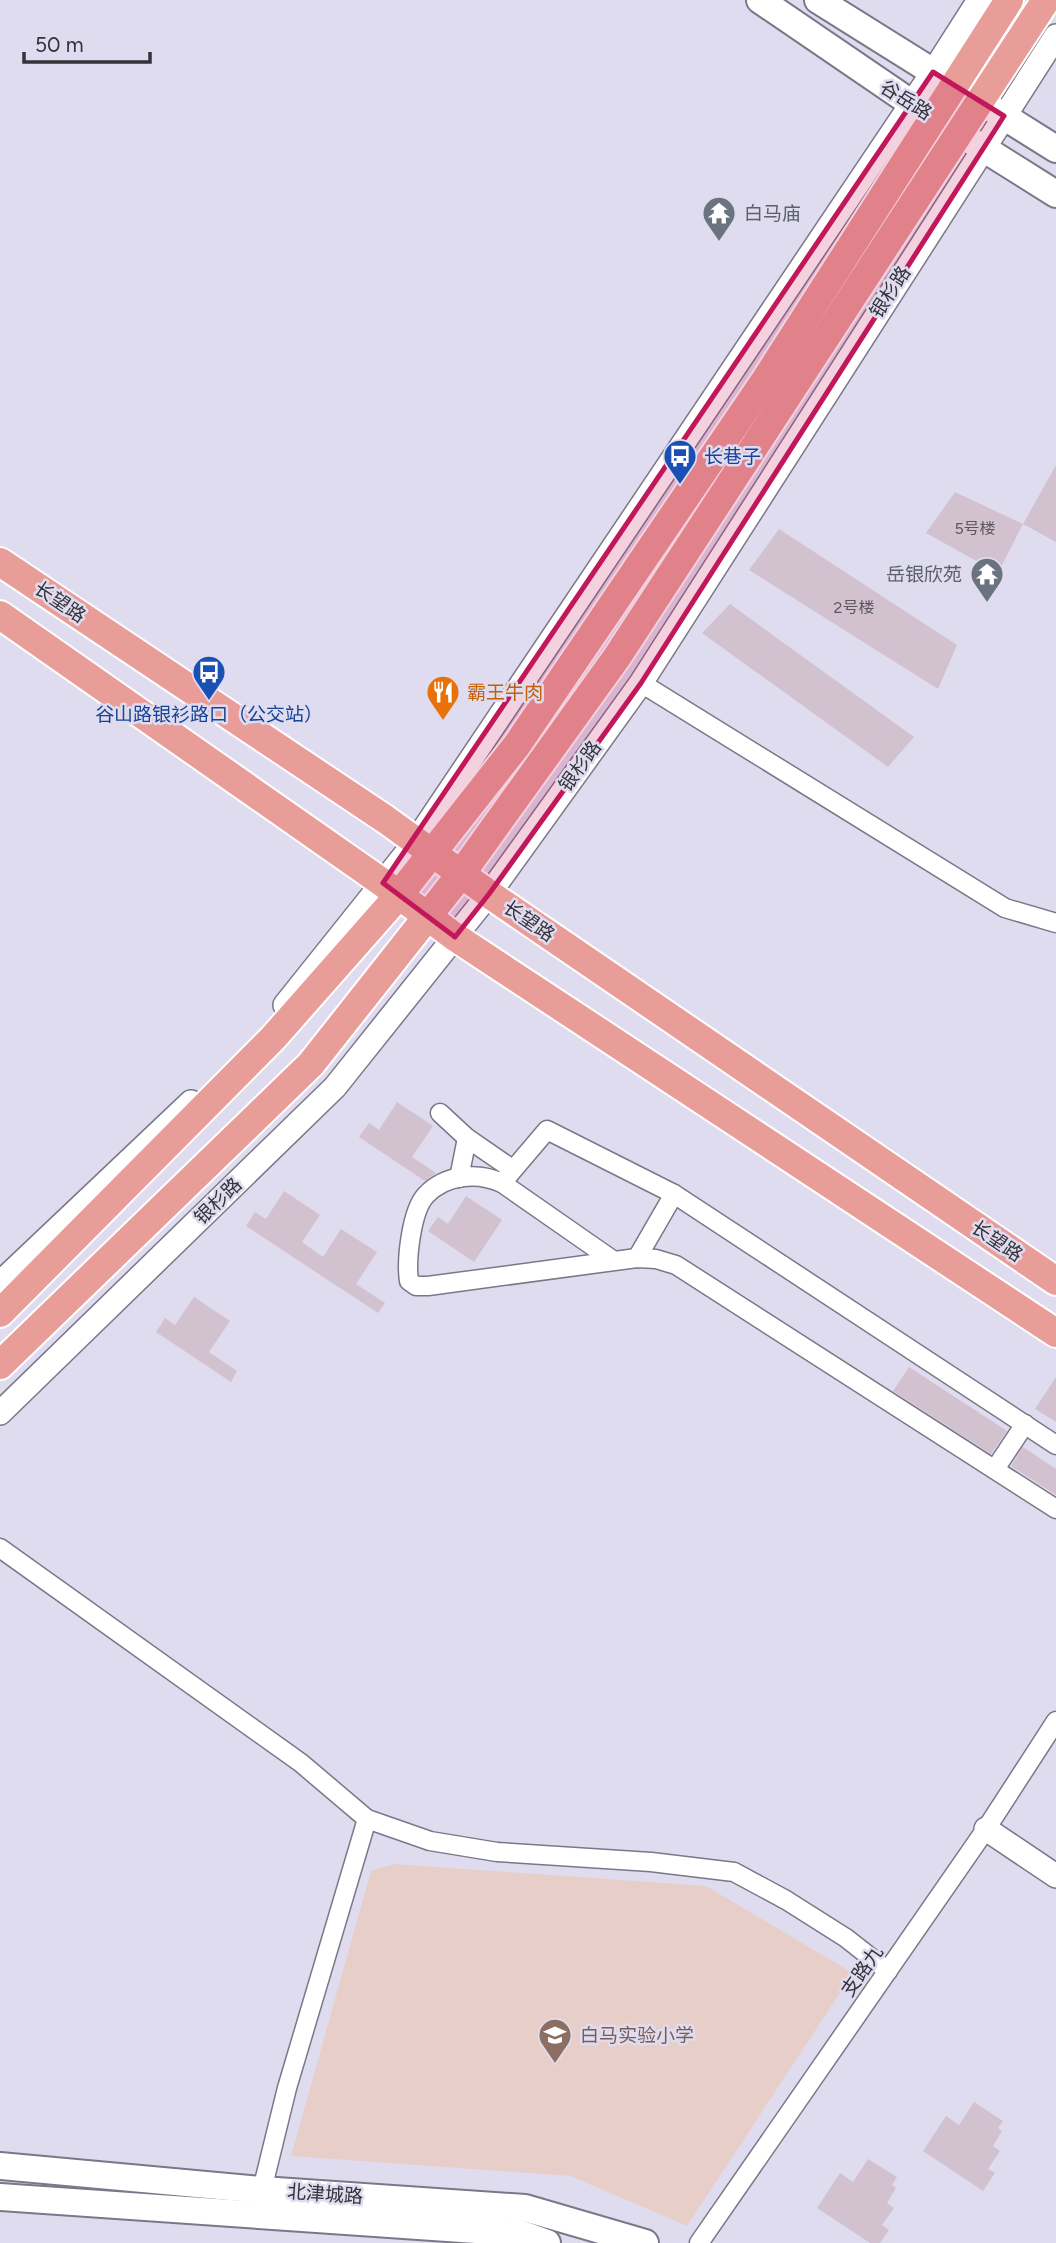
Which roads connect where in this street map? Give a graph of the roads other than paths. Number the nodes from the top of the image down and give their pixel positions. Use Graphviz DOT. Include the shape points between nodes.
graph roads {
  1 [pos="760,0"];
  2 [pos="818,0"];
  3 [pos="979,0"];
  4 [pos="1009,0"];
  5 [pos="1046,0"];
  6 [pos="1056,36"];
  7 [pos="944,79"];
  8 [pos="980,101"];
  9 [pos="922,110"];
  10 [pos="1004,116"];
  11 [pos="959,133"];
  12 [pos="984,148"];
  13 [pos="1056,149"];
  14 [pos="1056,194"];
  15 [pos="0,562"];
  16 [pos="0,615"];
  17 [pos="641,683"];
  18 [pos="425,847"];
  19 [pos="461,874"];
  20 [pos="391,889"];
  21 [pos="489,894"];
  22 [pos="428,915"];
  23 [pos="1056,923"];
  24 [pos="455,937"];
  25 [pos="440,1112"];
  26 [pos="467,1138"];
  27 [pos="507,1176"];
  28 [pos="459,1178"];
  29 [pos="674,1194"];
  30 [pos="637,1258"];
  31 [pos="614,1261"];
  32 [pos="1056,1281"];
  33 [pos="0,1283"];
  34 [pos="0,1312"];
  35 [pos="1056,1334"];
  36 [pos="0,1365"];
  37 [pos="0,1413"];
  38 [pos="1025,1424"];
  39 [pos="1056,1445"];
  40 [pos="995,1469"];
  41 [pos="1056,1508"];
  42 [pos="0,1548"];
  43 [pos="1056,1721"];
  44 [pos="367,1819"];
  45 [pos="986,1829"];
  46 [pos="1056,1876"];
  47 [pos="888,1971"];
  48 [pos="0,2166"];
  49 [pos="262,2190"];
  50 [pos="0,2197"];
  51 [pos="547,2243"];
  52 [pos="645,2243"];
  53 [pos="699,2243"];
  1 -- 9 [label="main road, 谷岳路"];
  2 -- 7 [label="main road"];
  3 -- 7 [label="street"];
  4 -- 7 [label="main road"];
  5 -- 8 [label="main road, 银杉路"];
  6 -- 10 [label="street, 银杉路"];
  7 -- 8 [label="main road"];
  7 -- 9 [label="main road"];
  8 -- 10 [label="main road"];
  8 -- 11 [label="main road, 银杉路"];
  9 -- 11 [label="main road, 谷岳路"];
  9 -- 18 [label="main road" via="766,379 517,745"];
  10 -- 12 [label="street, 银杉路"];
  10 -- 13 [label="main road"];
  11 -- 12 [label="main road, 谷岳路"];
  11 -- 19 [label="main road, 银杉路" via="617,657"];
  12 -- 14 [label="main road, 谷岳路"];
  12 -- 17 [label="street, 银杉路"];
  15 -- 18 [label="main road, 长望路"];
  16 -- 20 [label="main road"];
  17 -- 21 [label="street, 银杉路"];
  17 -- 23 [label="street" via="1005,908"];
  18 -- 19 [label="main road, 长望路"];
  18 -- 20 [label="main road"];
  19 -- 21 [label="main road, 长望路"];
  19 -- 22 [label="main road, 银杉路"];
  20 -- 22 [label="main road"];
  20 -- 33 [label="street" via="268,1027"];
  20 -- 34 [label="main road" via="274,1038"];
  21 -- 24 [label="street, 银杉路"];
  21 -- 32 [label="main road, 长望路"];
  22 -- 24 [label="main road"];
  22 -- 36 [label="main road, 银杉路" via="310,1064"];
  24 -- 35 [label="main road"];
  24 -- 37 [label="street, 银杉路" via="335,1087"];
  25 -- 26 [label="street"];
  26 -- 27 [label="street"];
  26 -- 28 [label="street"];
  27 -- 28 [label="street"];
  27 -- 29 [label="street" via="547,1130"];
  27 -- 31 [label="street"];
  28 -- 31 [label="street" via="434,1189 420,1205 407,1267 409,1281 415,1286"];
  29 -- 30 [label="street"];
  29 -- 38 [label="street"];
  30 -- 31 [label="street"];
  30 -- 40 [label="street" via="656,1259 689,1272"];
  38 -- 39 [label="street"];
  38 -- 40 [label="street"];
  40 -- 41 [label="street"];
  42 -- 44 [label="street" via="301,1763"];
  43 -- 45 [label="street, 支路九"];
  44 -- 47 [label="street" via="430,1841 497,1852 734,1872 846,1938"];
  44 -- 49 [label="street" via="287,2088"];
  45 -- 46 [label="street"];
  45 -- 47 [label="street, 支路九"];
  47 -- 53 [label="street, 支路九"];
  48 -- 49 [label="main road, 北津城路"];
  49 -- 52 [label="main road, 北津城路" via="525,2208"];
  50 -- 51 [label="main road, 北津城路" via="519,2233"];
}
